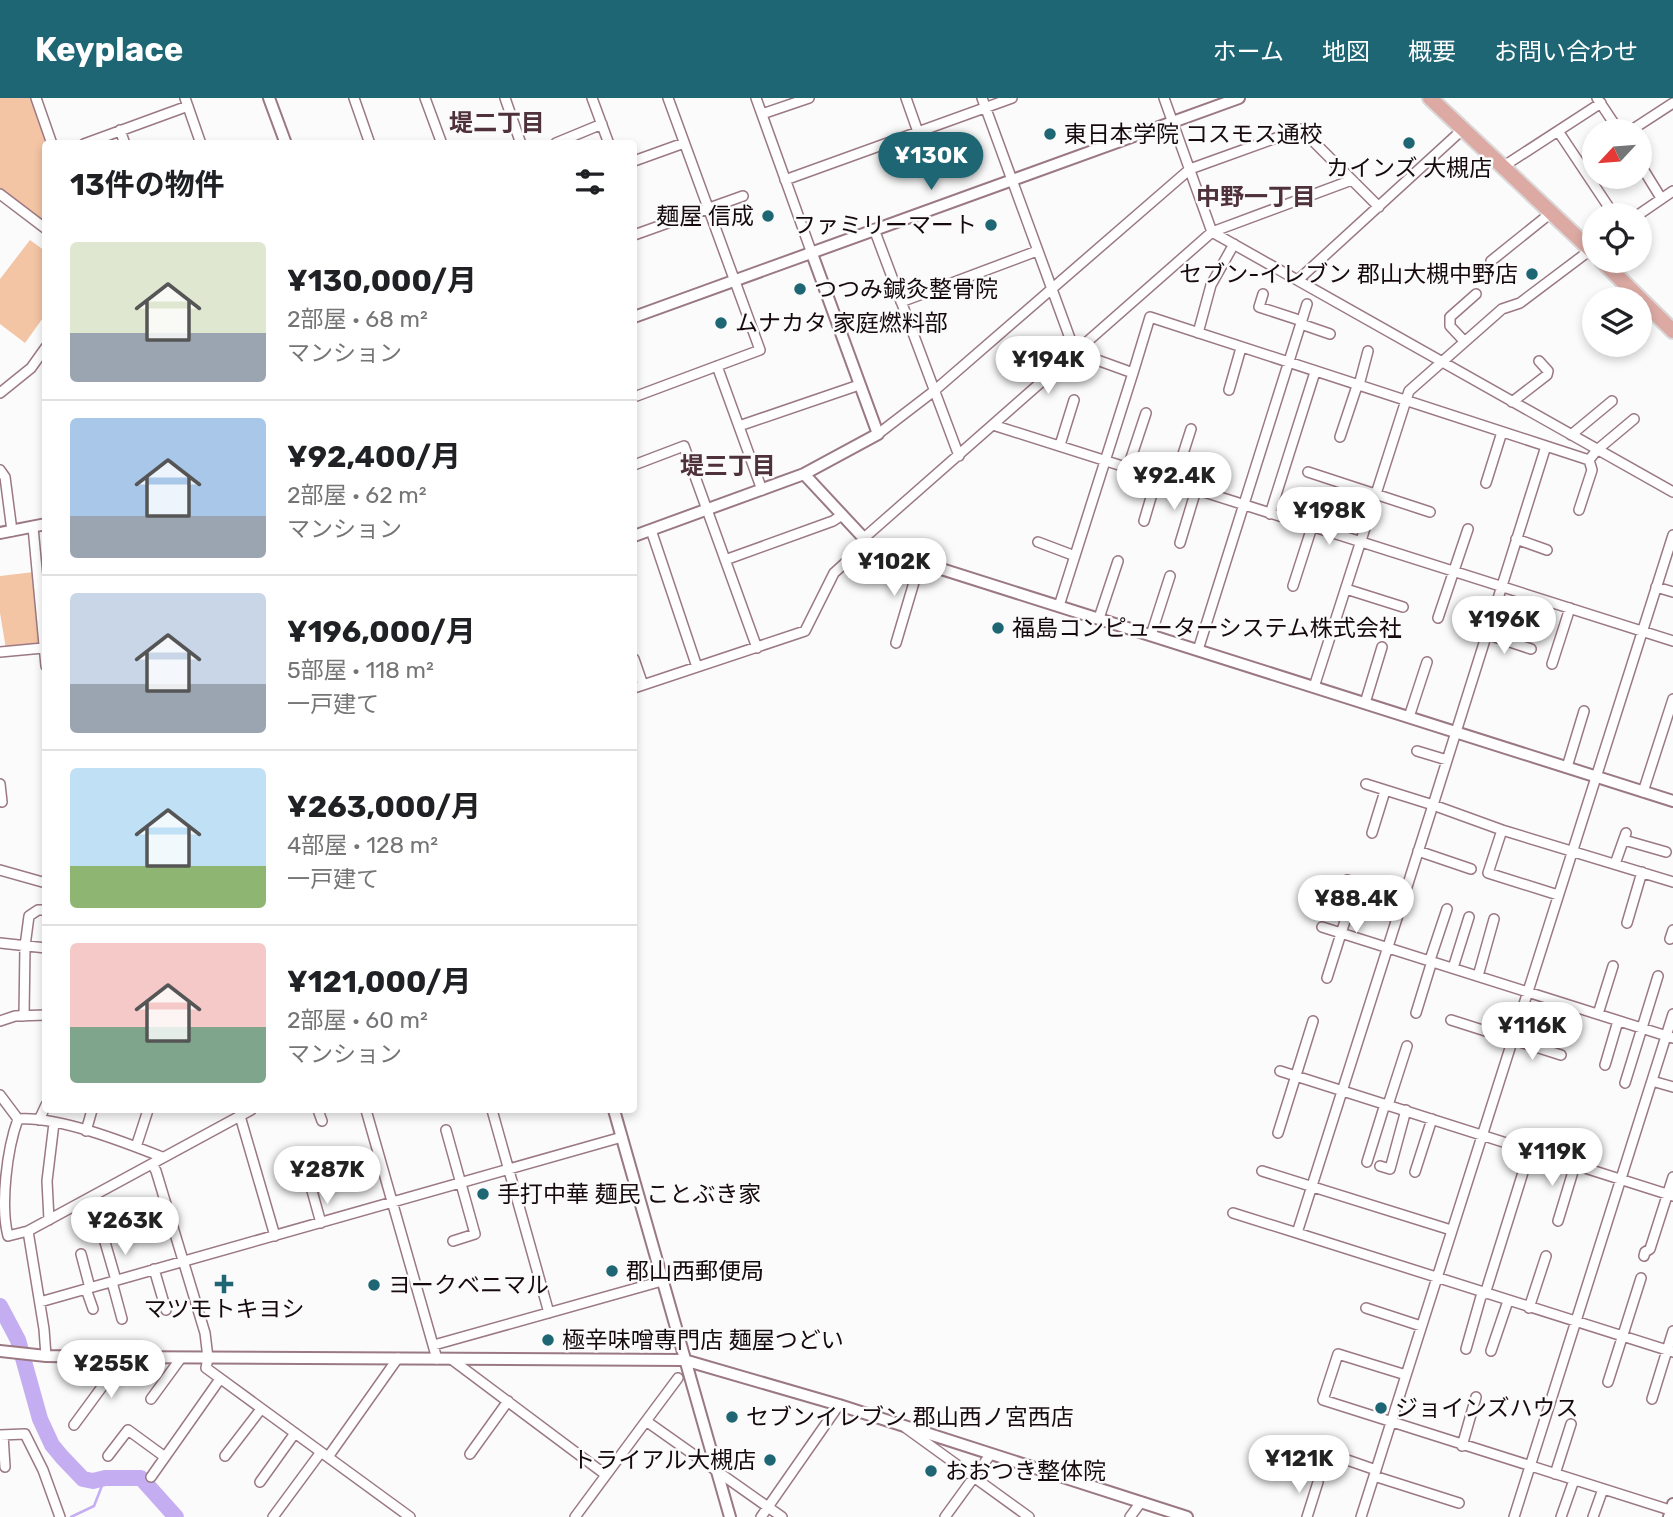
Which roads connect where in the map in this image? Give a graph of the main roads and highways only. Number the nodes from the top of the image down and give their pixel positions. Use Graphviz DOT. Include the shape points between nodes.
graph roads {
  1 [pos="1430,98"];
  2 [pos="1582,240"];
  3 [pos="1614,273"];
  4 [pos="1673,331"];
  1 -- 2 [label="main road"];
  3 -- 4 [label="main road"];
}
